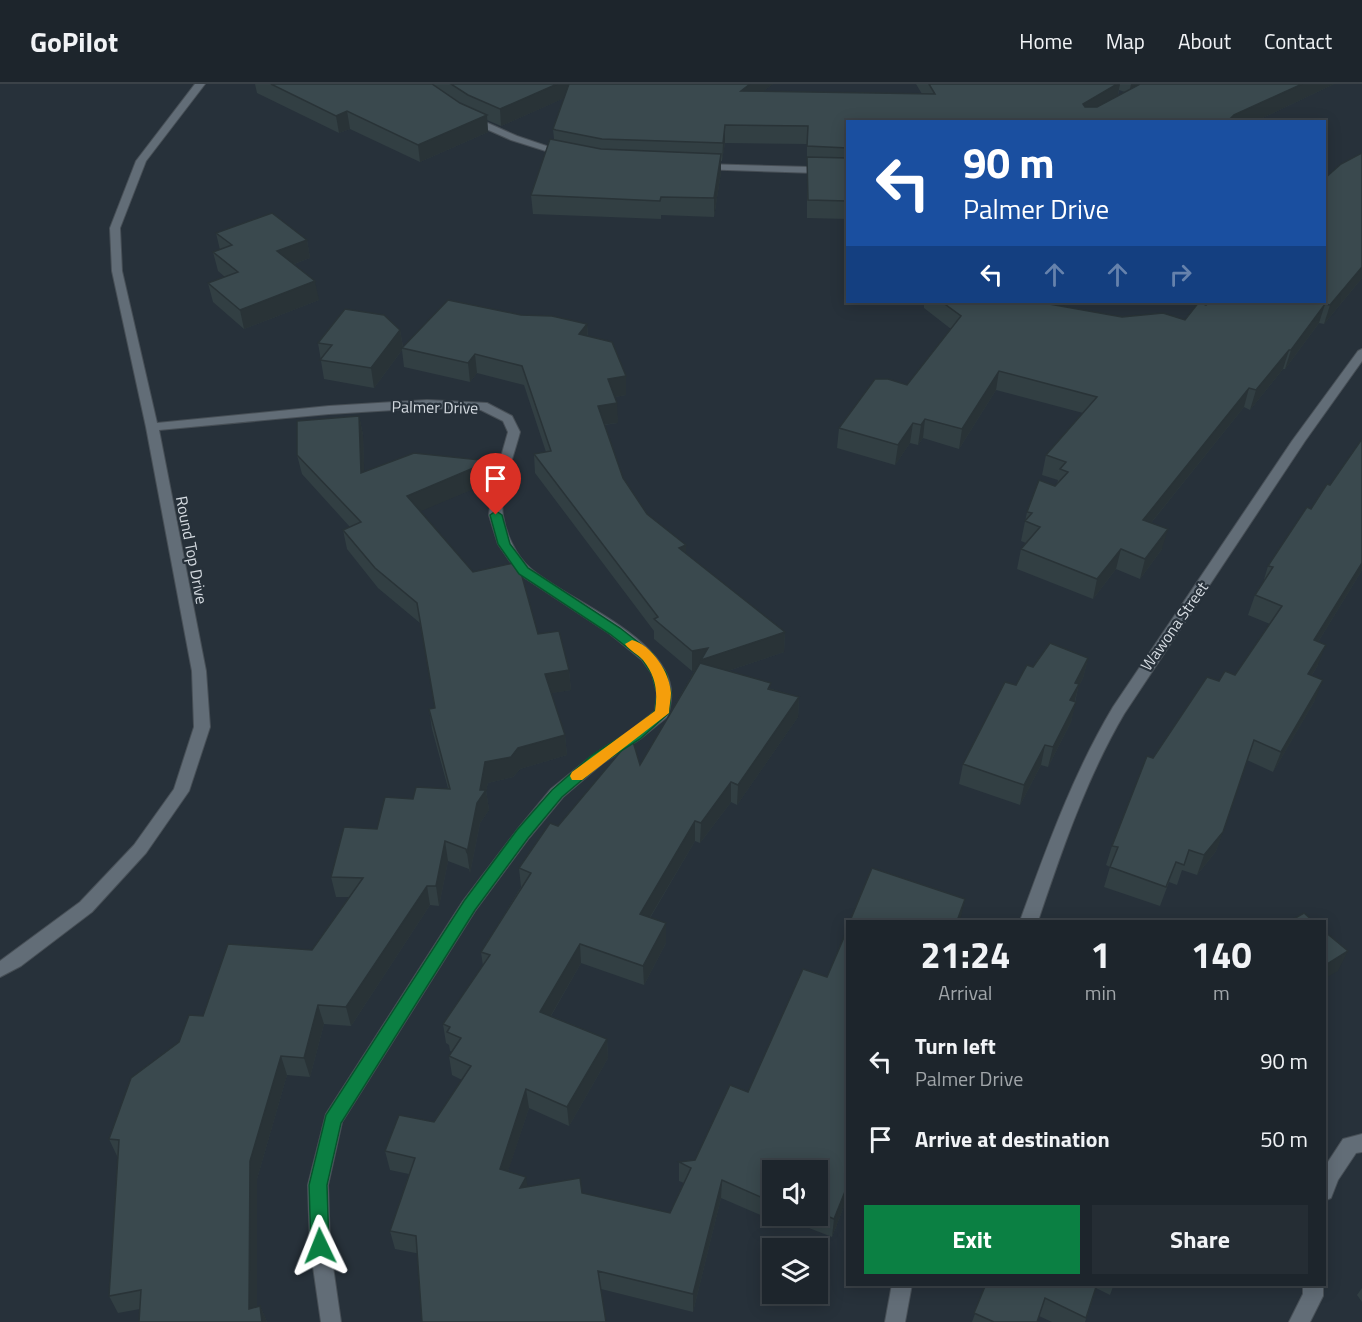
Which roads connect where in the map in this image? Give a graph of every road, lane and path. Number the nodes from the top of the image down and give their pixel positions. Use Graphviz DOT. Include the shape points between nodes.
graph roads {
  1 [pos="200,84"];
  2 [pos="456,110"];
  3 [pos="573,156"];
  4 [pos="695,167"];
  5 [pos="846,171"];
  6 [pos="1362,353"];
  7 [pos="152,427"];
  8 [pos="1029,920"];
  9 [pos="0,970"];
  10 [pos="1362,1143"];
  11 [pos="1326,1185"];
  12 [pos="902,1286"];
  13 [pos="1313,1286"];
  14 [pos="332,1322"];
  15 [pos="895,1322"];
  16 [pos="1299,1322"];
  1 -- 7 [label="street, Round Top Drive" via="141,161 115,228 117,271"];
  2 -- 3 [label="street" via="514,138"];
  4 -- 5 [label="street"];
  6 -- 8 [label="street, Wawona Street" via="1320,407 1136,681 1095,753"];
  7 -- 9 [label="street, Round Top Drive" via="199,671 202,727 181,791 141,849 86,907"];
  7 -- 14 [label="street, Palmer Drive" via="329,410 427,404 483,406 508,419 514,432 499,485 496,515 504,544 524,571 647,656 659,673 664,693 662,713 557,793 523,834 469,906 333,1120 318,1185 320,1246"];
  10 -- 11 [label="street" via="1350,1145"];
  12 -- 15 [label="street"];
  13 -- 16 [label="street" via="1313,1296"];
}
